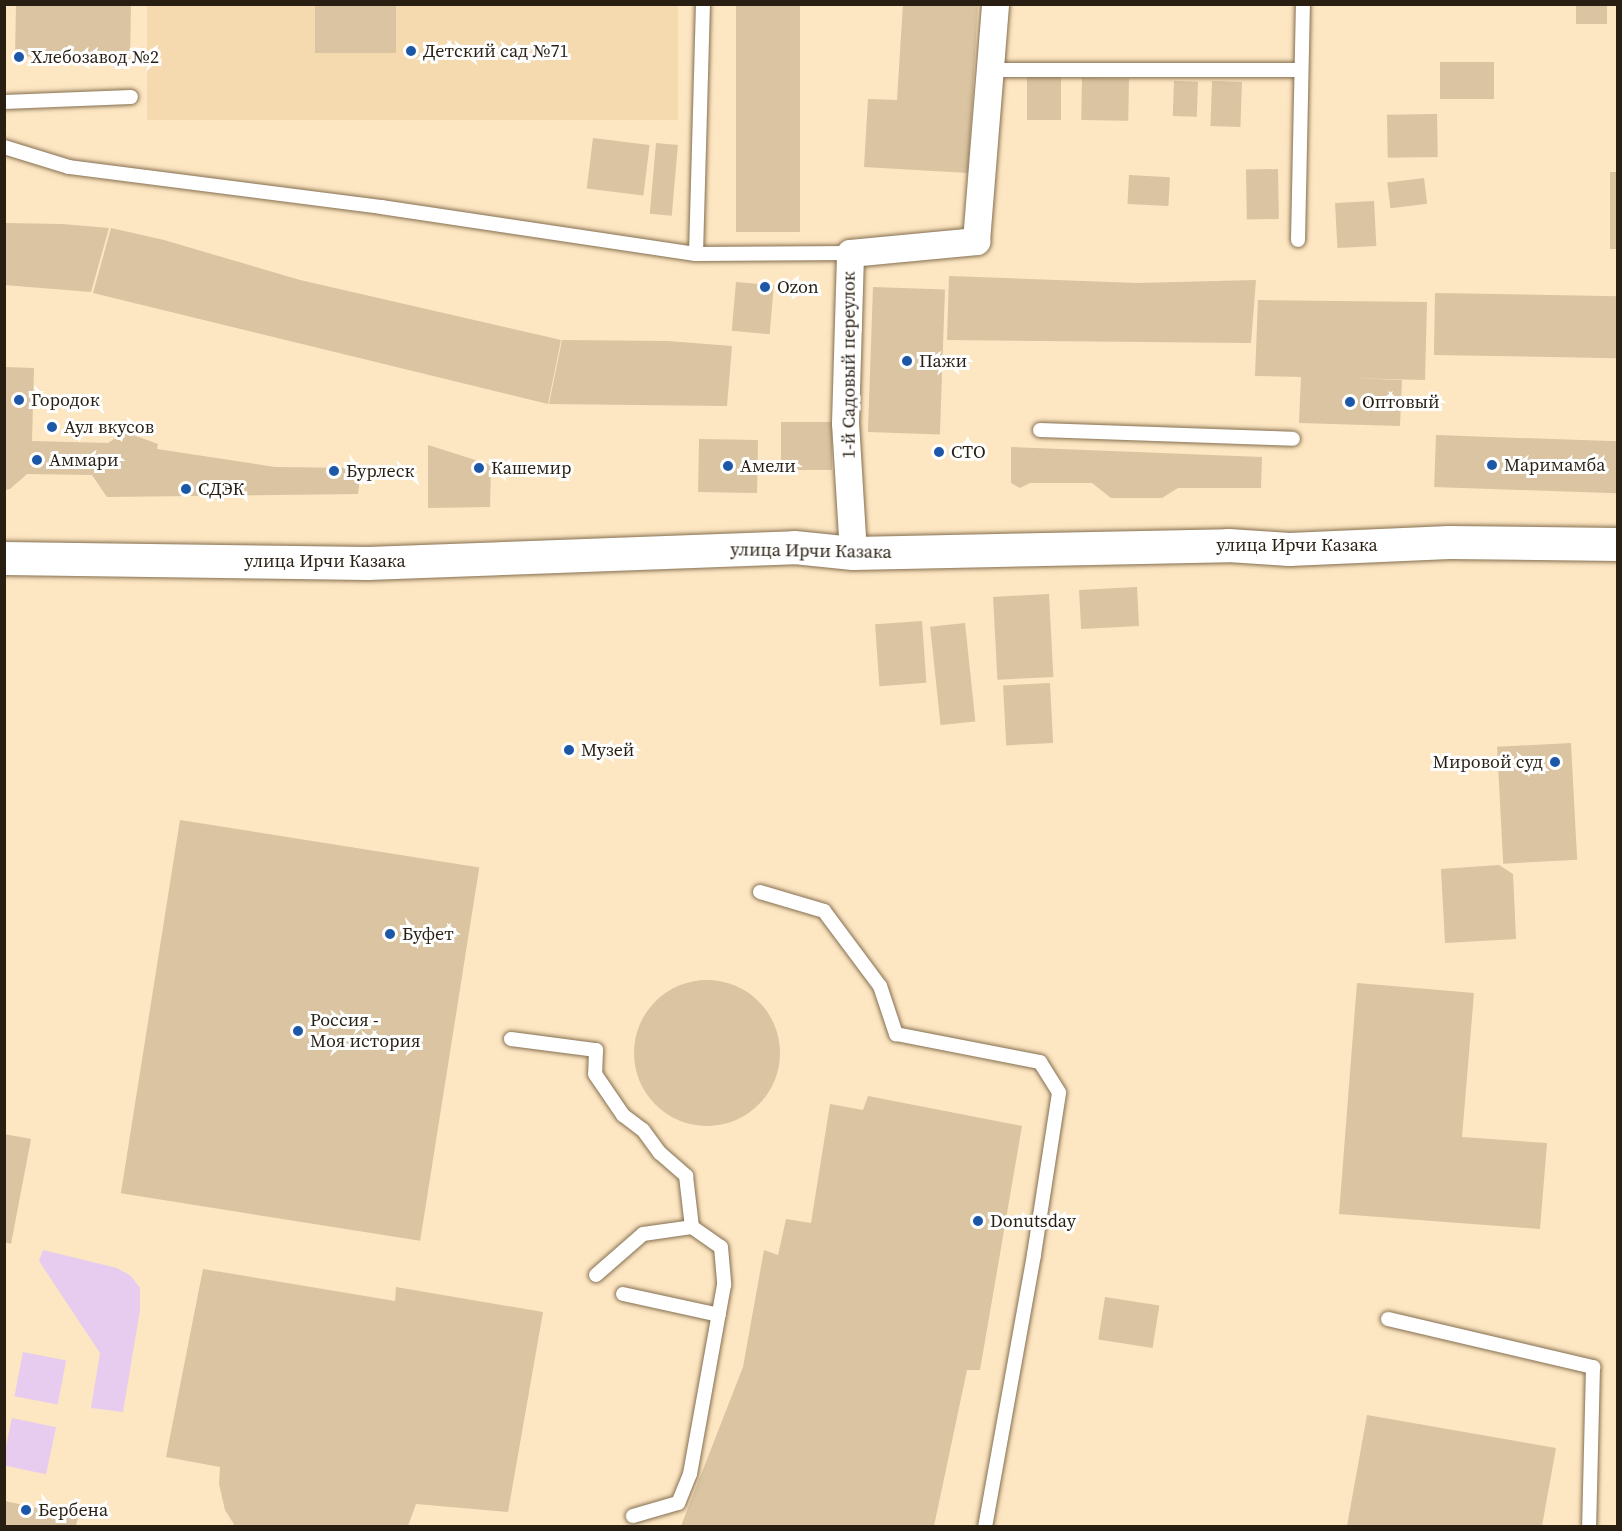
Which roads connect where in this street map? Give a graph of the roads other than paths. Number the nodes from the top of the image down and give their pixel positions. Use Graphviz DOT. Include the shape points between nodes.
graph roads {
  1 [pos="703,4"];
  2 [pos="995,4"];
  3 [pos="1303,4"];
  4 [pos="990,70"];
  5 [pos="1301,70"];
  6 [pos="131,97"];
  7 [pos="4,102"];
  8 [pos="4,147"];
  9 [pos="1298,240"];
  10 [pos="850,253"];
  11 [pos="696,254"];
  12 [pos="1040,430"];
  13 [pos="1293,439"];
  14 [pos="1617,544"];
  15 [pos="853,553"];
  16 [pos="4,558"];
  17 [pos="760,892"];
  18 [pos="511,1039"];
  19 [pos="692,1227"];
  20 [pos="596,1275"];
  21 [pos="623,1294"];
  22 [pos="719,1315"];
  23 [pos="1388,1319"];
  24 [pos="633,1516"];
  25 [pos="985,1527"];
  26 [pos="1589,1527"];
  1 -- 11 [label="lane"];
  2 -- 4 [label="street, 1-й Садовый переулок"];
  3 -- 5 [label="lane"];
  4 -- 5 [label="lane"];
  4 -- 10 [label="street, 1-й Садовый переулок" via="976,241"];
  5 -- 9 [label="lane"];
  6 -- 7 [label="lane"];
  8 -- 11 [label="lane" via="69,167 381,207"];
  10 -- 11 [label="lane"];
  10 -- 15 [label="street, 1-й Садовый переулок" via="845,423"];
  12 -- 13 [label="lane"];
  14 -- 15 [label="main road, улица Ирчи Казака" via="1449,542 1289,549 1228,545"];
  15 -- 16 [label="main road, улица Ирчи Казака" via="794,547 367,563"];
  17 -- 25 [label="lane" via="824,911 880,986 896,1034 1040,1062 1059,1093"];
  18 -- 19 [label="lane" via="596,1050 595,1074 608,1095 623,1115 643,1130 660,1153 686,1176"];
  19 -- 20 [label="lane" via="643,1234"];
  19 -- 22 [label="lane" via="721,1247 724,1285"];
  21 -- 22 [label="lane"];
  22 -- 24 [label="lane" via="690,1474 678,1503"];
  23 -- 26 [label="lane" via="1593,1367"];
}
